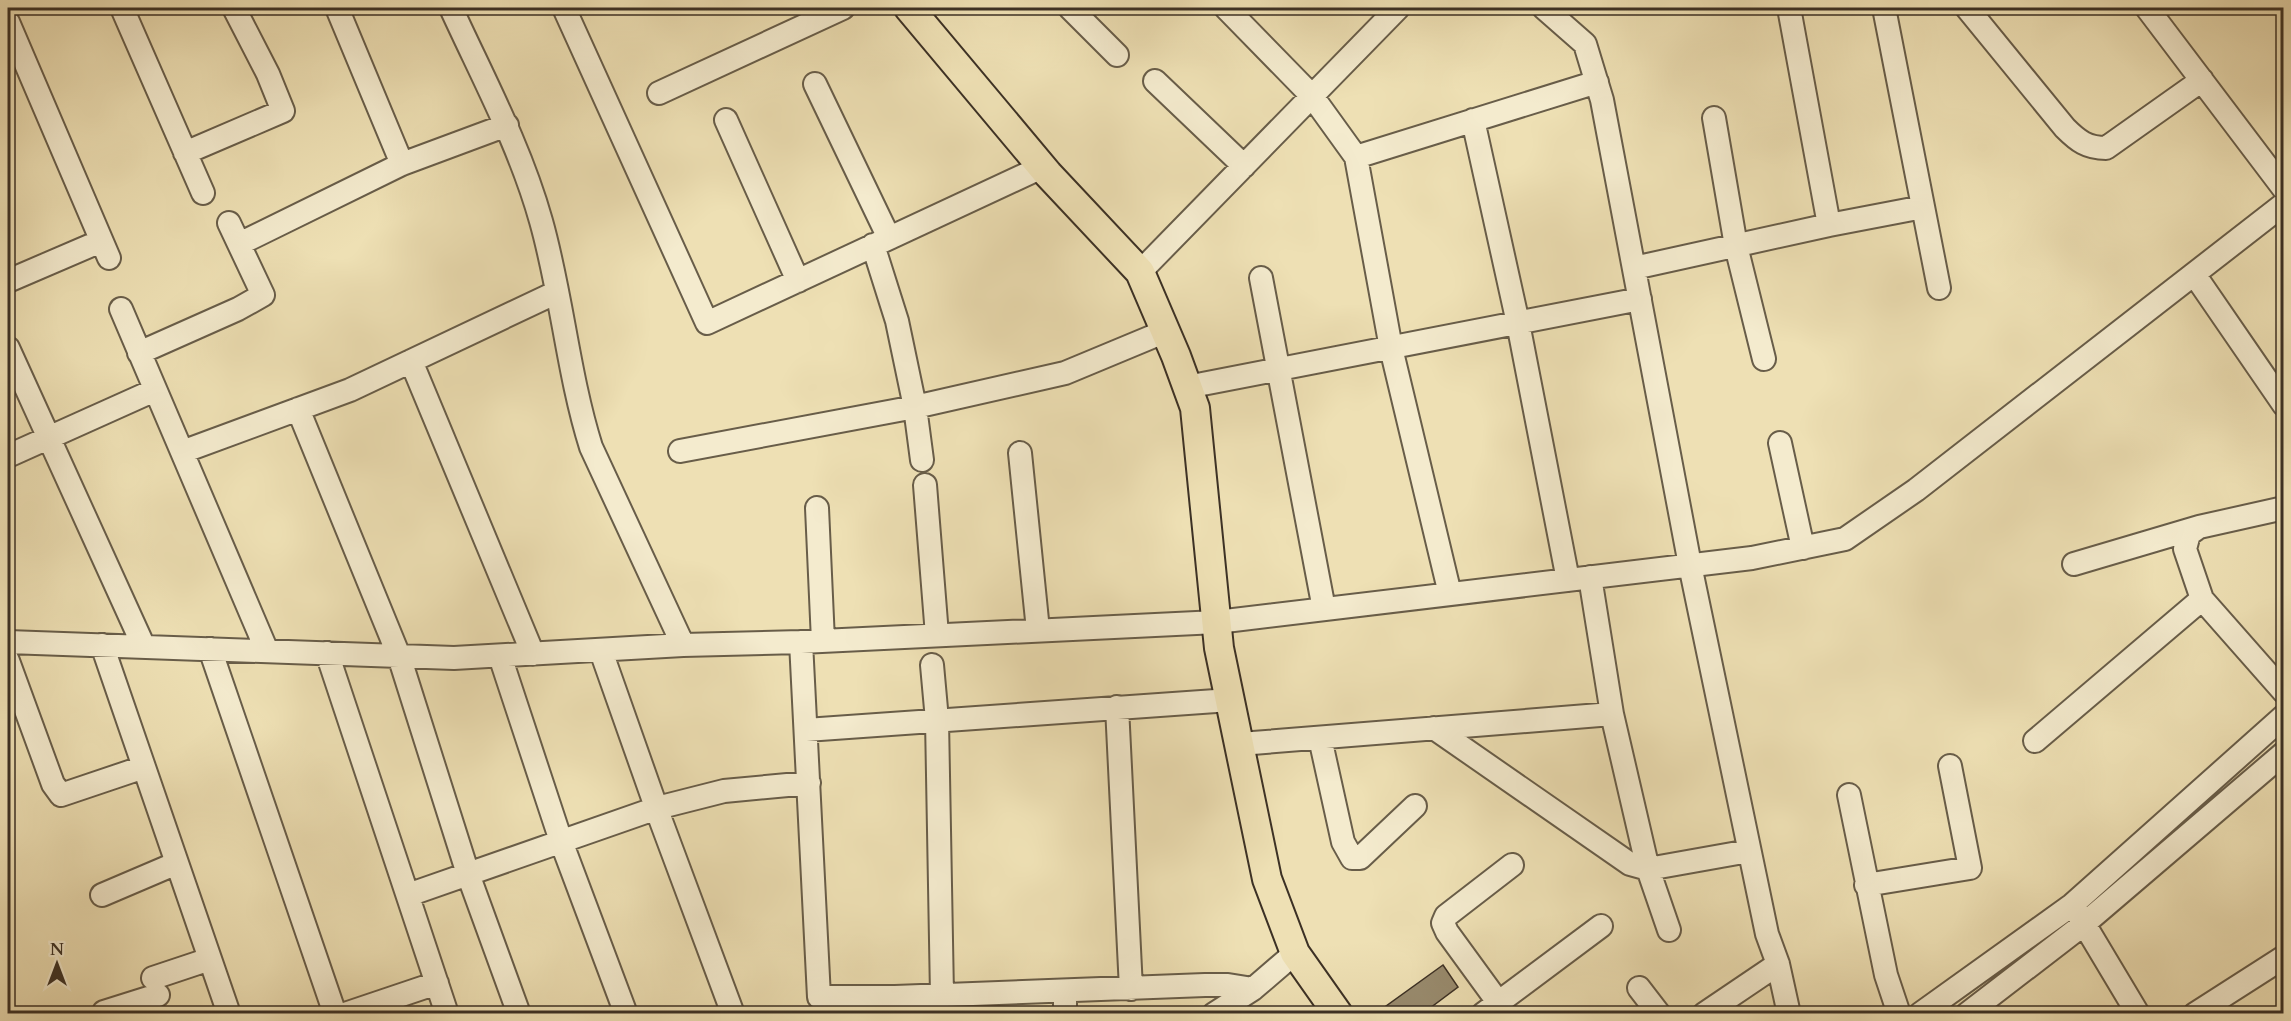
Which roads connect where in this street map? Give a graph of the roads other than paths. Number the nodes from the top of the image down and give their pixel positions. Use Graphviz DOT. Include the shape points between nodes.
graph roads {
  1 [pos="122,8"];
  2 [pos="234,8"];
  3 [pos="337,8"];
  4 [pos="451,8"];
  5 [pos="564,8"];
  6 [pos="843,8"];
  7 [pos="909,8"];
  8 [pos="1070,8"];
  9 [pos="1226,8"];
  10 [pos="1544,8"];
  11 [pos="1789,8"];
  12 [pos="1967,8"];
  13 [pos="2147,8"];
  14 [pos="1390,10"];
  15 [pos="1885,13"];
  16 [pos="8,22"];
  17 [pos="1117,55"];
  18 [pos="2202,80"];
  19 [pos="1155,81"];
  20 [pos="1597,82"];
  21 [pos="815,84"];
  22 [pos="659,93"];
  23 [pos="1312,96"];
  24 [pos="1714,118"];
  25 [pos="726,120"];
  26 [pos="1473,120"];
  27 [pos="507,125"];
  28 [pos="185,153"];
  29 [pos="1356,157"];
  30 [pos="402,164"];
  31 [pos="1244,166"];
  32 [pos="1042,167"];
  33 [pos="2283,189"];
  34 [pos="203,193"];
  35 [pos="2283,204"];
  36 [pos="1923,207"];
  37 [pos="229,223"];
  38 [pos="1829,225"];
  39 [pos="881,242"];
  40 [pos="239,244"];
  41 [pos="1736,246"];
  42 [pos="1634,268"];
  43 [pos="1140,272"];
  44 [pos="2194,274"];
  45 [pos="1261,278"];
  46 [pos="8,281"];
  47 [pos="798,281"];
  48 [pos="1939,288"];
  49 [pos="557,292"];
  50 [pos="1640,300"];
  51 [pos="121,309"];
  52 [pos="1518,323"];
  53 [pos="1166,332"];
  54 [pos="8,348"];
  55 [pos="1391,348"];
  56 [pos="139,353"];
  57 [pos="1764,359"];
  58 [pos="411,361"];
  59 [pos="1277,370"];
  60 [pos="1187,387"];
  61 [pos="155,390"];
  62 [pos="2283,405"];
  63 [pos="915,406"];
  64 [pos="297,409"];
  65 [pos="49,437"];
  66 [pos="1780,443"];
  67 [pos="680,451"];
  68 [pos="182,452"];
  69 [pos="1020,453"];
  70 [pos="8,456"];
  71 [pos="922,460"];
  72 [pos="925,485"];
  73 [pos="817,508"];
  74 [pos="2283,508"];
  75 [pos="2199,527"];
  76 [pos="1803,548"];
  77 [pos="2074,564"];
  78 [pos="1690,565"];
  79 [pos="1579,579"];
  80 [pos="1450,594"];
  81 [pos="2202,599"];
  82 [pos="1324,609"];
  83 [pos="1217,622"];
  84 [pos="1038,630"];
  85 [pos="937,635"];
  86 [pos="8,642"];
  87 [pos="812,642"];
  88 [pos="102,645"];
  89 [pos="683,645"];
  90 [pos="144,646"];
  91 [pos="210,649"];
  92 [pos="267,651"];
  93 [pos="601,651"];
  94 [pos="327,653"];
  95 [pos="533,654"];
  96 [pos="399,656"];
  97 [pos="500,656"];
  98 [pos="8,661"];
  99 [pos="932,665"];
  100 [pos="2283,692"];
  101 [pos="1230,699"];
  102 [pos="1117,707"];
  103 [pos="1612,714"];
  104 [pos="2283,716"];
  105 [pos="937,720"];
  106 [pos="1434,728"];
  107 [pos="806,730"];
  108 [pos="1320,738"];
  109 [pos="2035,741"];
  110 [pos="1240,744"];
  111 [pos="2283,753"];
  112 [pos="1950,766"];
  113 [pos="144,767"];
  114 [pos="809,783"];
  115 [pos="1849,795"];
  116 [pos="1415,806"];
  117 [pos="657,808"];
  118 [pos="561,841"];
  119 [pos="1749,851"];
  120 [pos="177,863"];
  121 [pos="1512,865"];
  122 [pos="1648,868"];
  123 [pos="468,874"];
  124 [pos="1866,885"];
  125 [pos="102,895"];
  126 [pos="408,895"];
  127 [pos="2072,905"];
  128 [pos="2084,924"];
  129 [pos="1601,926"];
  130 [pos="1669,930"];
  131 [pos="1295,953"];
  132 [pos="2283,957"];
  133 [pos="210,959"];
  134 [pos="1778,964"];
  135 [pos="437,983"];
  136 [pos="1639,988"];
  137 [pos="1131,989"];
  138 [pos="1253,989"];
  139 [pos="942,995"];
  140 [pos="1065,1003"];
  141 [pos="896,1005"];
  142 [pos="1491,1008"];
  143 [pos="105,1014"];
  144 [pos="229,1014"];
  145 [pos="335,1014"];
  146 [pos="345,1014"];
  147 [pos="447,1014"];
  148 [pos="519,1014"];
  149 [pos="626,1014"];
  150 [pos="733,1014"];
  151 [pos="1214,1014"];
  152 [pos="1338,1014"];
  153 [pos="1659,1014"];
  154 [pos="1704,1014"];
  155 [pos="1789,1014"];
  156 [pos="1899,1014"];
  157 [pos="1920,1014"];
  158 [pos="1967,1014"];
  159 [pos="2138,1014"];
  160 [pos="2196,1014"];
  1 -- 28 [label="street"];
  2 -- 28 [label="street" via="283,111"];
  3 -- 30 [label="street"];
  4 -- 27 [label="street"];
  5 -- 47 [label="street" via="707,323"];
  6 -- 22 [label="street"];
  7 -- 32 [label="main road"];
  8 -- 17 [label="street"];
  9 -- 23 [label="street"];
  10 -- 20 [label="street" via="1585,44"];
  11 -- 38 [label="street"];
  12 -- 18 [label="street" via="2065,128 2079,142 2094,148 2106,148"];
  13 -- 18 [label="street"];
  14 -- 23 [label="street"];
  15 -- 36 [label="street"];
  16 -- 46 [label="street" via="105,249"];
  18 -- 33 [label="street"];
  19 -- 31 [label="street"];
  20 -- 26 [label="street"];
  20 -- 42 [label="street"];
  21 -- 39 [label="street"];
  23 -- 29 [label="street"];
  23 -- 31 [label="street"];
  24 -- 41 [label="street"];
  25 -- 47 [label="street"];
  26 -- 29 [label="street"];
  26 -- 52 [label="street"];
  27 -- 30 [label="street"];
  27 -- 49 [label="street" via="541,220"];
  28 -- 34 [label="street"];
  29 -- 55 [label="street"];
  30 -- 40 [label="street"];
  31 -- 43 [label="street"];
  32 -- 39 [label="street"];
  32 -- 43 [label="main road"];
  35 -- 44 [label="street"];
  36 -- 38 [label="street"];
  36 -- 48 [label="street"];
  37 -- 40 [label="street"];
  38 -- 41 [label="street"];
  39 -- 47 [label="street"];
  39 -- 63 [label="street"];
  40 -- 56 [label="street" via="263,295"];
  41 -- 42 [label="street"];
  41 -- 57 [label="street"];
  42 -- 50 [label="street"];
  43 -- 53 [label="main road"];
  44 -- 62 [label="street"];
  44 -- 76 [label="street" via="1916,490 1845,539"];
  45 -- 59 [label="street"];
  49 -- 58 [label="street"];
  49 -- 89 [label="street" via="591,447"];
  50 -- 52 [label="street"];
  50 -- 78 [label="street"];
  51 -- 56 [label="street"];
  52 -- 55 [label="street"];
  52 -- 79 [label="street"];
  53 -- 60 [label="main road"];
  53 -- 63 [label="street" via="1065,373"];
  54 -- 65 [label="street"];
  55 -- 59 [label="street"];
  55 -- 80 [label="street"];
  56 -- 61 [label="street"];
  58 -- 64 [label="street" via="350,390"];
  58 -- 95 [label="street"];
  59 -- 60 [label="street"];
  59 -- 82 [label="street"];
  60 -- 83 [label="main road" via="1195,408"];
  61 -- 65 [label="street"];
  61 -- 68 [label="street"];
  63 -- 67 [label="street"];
  63 -- 71 [label="street"];
  64 -- 68 [label="street"];
  64 -- 96 [label="street"];
  65 -- 70 [label="street"];
  65 -- 90 [label="street"];
  66 -- 76 [label="street"];
  68 -- 92 [label="street"];
  69 -- 84 [label="street"];
  72 -- 85 [label="street"];
  73 -- 87 [label="street"];
  74 -- 75 [label="street"];
  75 -- 77 [label="street"];
  75 -- 81 [label="street" via="2189,534 2185,549"];
  76 -- 78 [label="street"];
  78 -- 79 [label="street"];
  78 -- 119 [label="street"];
  79 -- 80 [label="street"];
  79 -- 103 [label="street"];
  80 -- 82 [label="street"];
  81 -- 100 [label="street"];
  81 -- 109 [label="street"];
  82 -- 83 [label="street"];
  83 -- 84 [label="street"];
  83 -- 101 [label="main road"];
  84 -- 85 [label="street"];
  85 -- 87 [label="street"];
  86 -- 88 [label="street"];
  87 -- 89 [label="street"];
  87 -- 107 [label="street"];
  88 -- 90 [label="street"];
  88 -- 113 [label="street"];
  89 -- 93 [label="street"];
  90 -- 91 [label="street"];
  91 -- 92 [label="street"];
  91 -- 145 [label="street"];
  92 -- 94 [label="street"];
  93 -- 95 [label="street"];
  93 -- 117 [label="street"];
  94 -- 96 [label="street"];
  94 -- 126 [label="street"];
  95 -- 97 [label="street"];
  96 -- 97 [label="street"];
  96 -- 123 [label="street"];
  97 -- 118 [label="street"];
  98 -- 113 [label="street" via="53,784 61,795"];
  99 -- 105 [label="street"];
  101 -- 102 [label="street"];
  101 -- 110 [label="main road"];
  102 -- 105 [label="street"];
  102 -- 137 [label="street"];
  103 -- 106 [label="street"];
  103 -- 122 [label="street"];
  104 -- 127 [label="street"];
  105 -- 107 [label="street"];
  105 -- 139 [label="street"];
  106 -- 108 [label="street"];
  106 -- 122 [label="street" via="1630,864"];
  107 -- 114 [label="street"];
  108 -- 110 [label="street"];
  108 -- 116 [label="street" via="1343,842 1352,858 1360,858"];
  110 -- 131 [label="main road" via="1267,879"];
  111 -- 128 [label="street"];
  112 -- 124 [label="street" via="1971,868"];
  113 -- 120 [label="street"];
  114 -- 117 [label="street" via="724,791"];
  114 -- 141 [label="street" via="819,997"];
  115 -- 124 [label="street"];
  117 -- 118 [label="street"];
  117 -- 150 [label="street"];
  118 -- 123 [label="street"];
  118 -- 149 [label="street"];
  119 -- 122 [label="street"];
  119 -- 134 [label="street" via="1767,934"];
  120 -- 125 [label="street"];
  120 -- 133 [label="street"];
  121 -- 142 [label="street" via="1446,916 1443,923"];
  122 -- 130 [label="street"];
  123 -- 126 [label="street"];
  123 -- 148 [label="street"];
  124 -- 156 [label="street"];
  126 -- 135 [label="street"];
  127 -- 128 [label="street"];
  127 -- 157 [label="street"];
  128 -- 158 [label="street"];
  128 -- 159 [label="street"];
  129 -- 142 [label="street"];
  131 -- 138 [label="street"];
  131 -- 152 [label="main road"];
  132 -- 160 [label="street"];
  133 -- 143 [label="street"];
  133 -- 144 [label="street"];
  134 -- 154 [label="street"];
  134 -- 155 [label="street"];
  135 -- 146 [label="street"];
  135 -- 147 [label="street"];
  136 -- 153 [label="street"];
  137 -- 138 [label="street" via="1205,985"];
  137 -- 140 [label="street"];
  138 -- 151 [label="street"];
  139 -- 140 [label="street"];
  139 -- 141 [label="street"];
}
